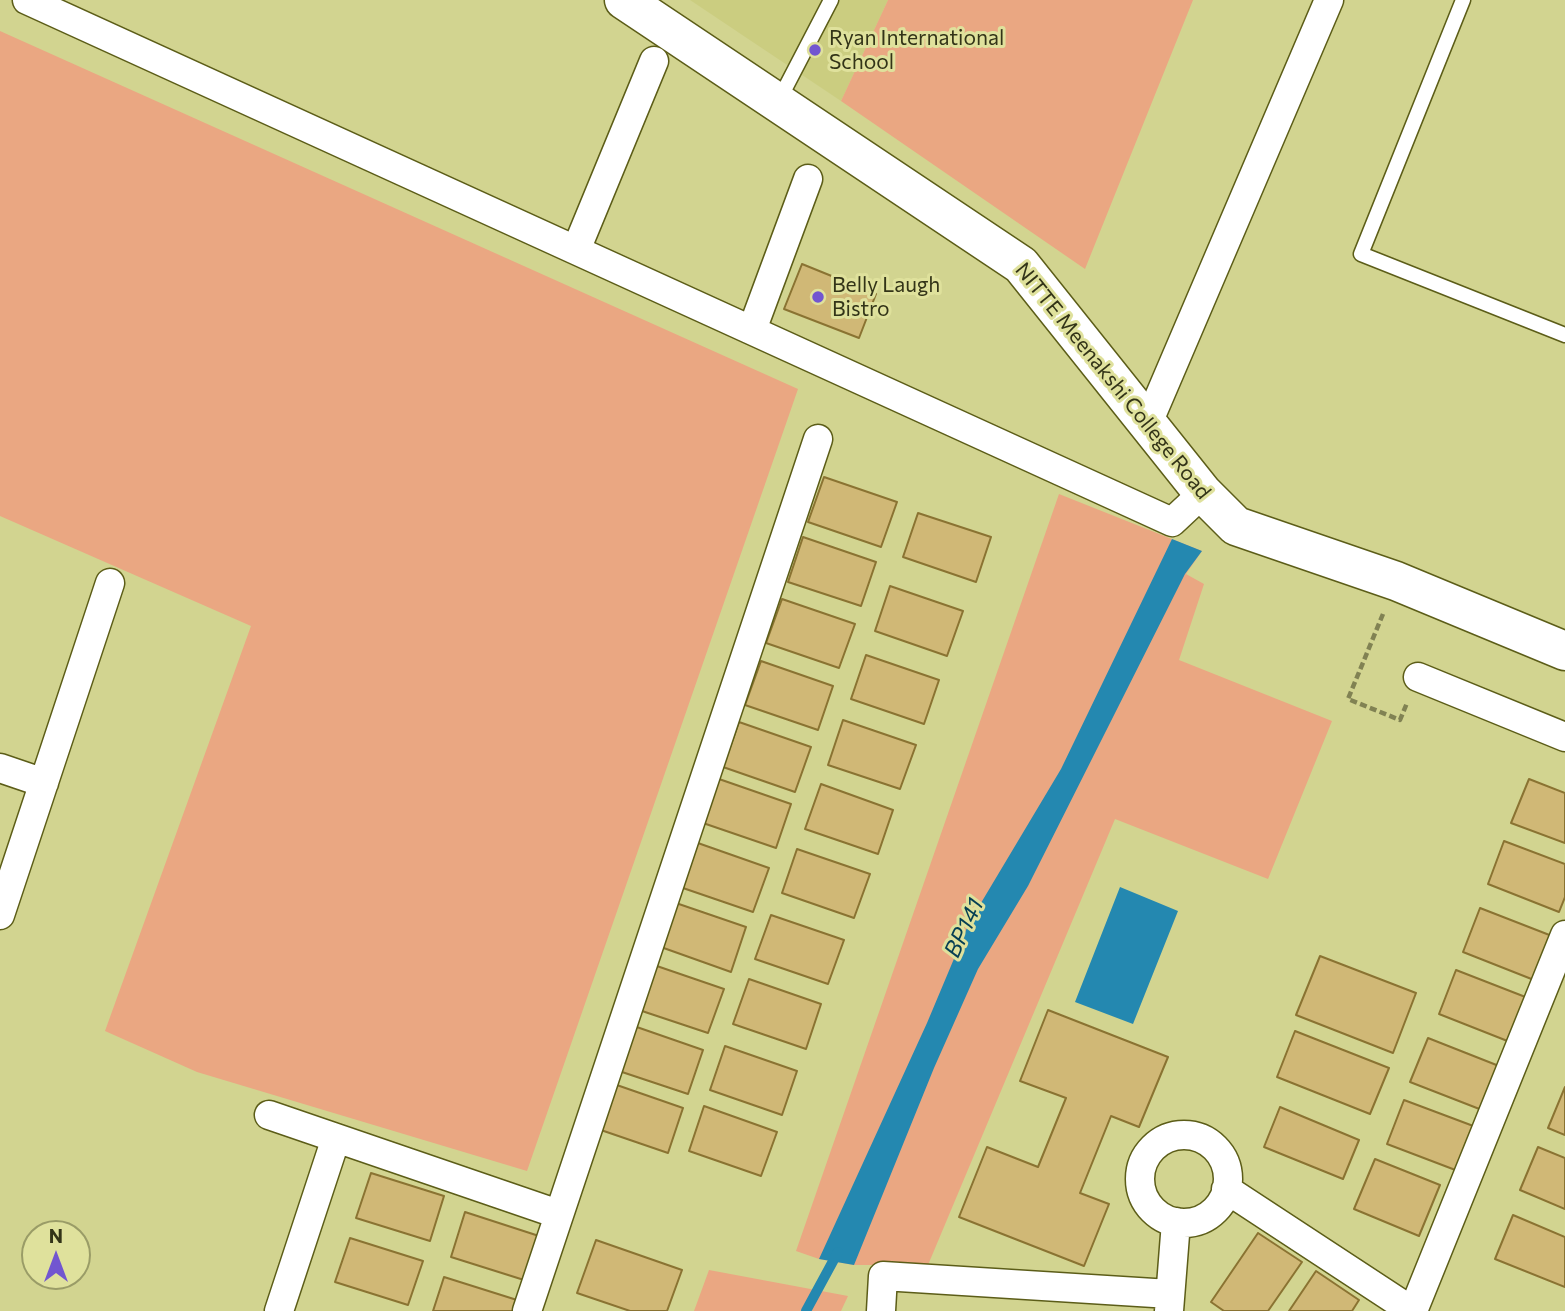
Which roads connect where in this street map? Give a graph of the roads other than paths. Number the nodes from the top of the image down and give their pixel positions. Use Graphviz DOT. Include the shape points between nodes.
graph roads {
  1 [pos="27,0"];
  2 [pos="831,0"];
  3 [pos="1329,0"];
  4 [pos="1463,0"];
  5 [pos="629,2"];
  6 [pos="654,61"];
  7 [pos="778,103"];
  8 [pos="808,180"];
  9 [pos="576,250"];
  10 [pos="752,330"];
  11 [pos="1565,335"];
  12 [pos="1147,423"];
  13 [pos="818,439"];
  14 [pos="1203,493"];
  15 [pos="110,583"];
  16 [pos="1565,651"];
  17 [pos="1418,677"];
  18 [pos="1565,737"];
  19 [pos="0,768"];
  20 [pos="44,783"];
  21 [pos="0,915"];
  22 [pos="1565,935"];
  23 [pos="269,1115"];
  24 [pos="336,1139"];
  25 [pos="1226,1189"];
  26 [pos="558,1214"];
  27 [pos="1177,1222"];
  28 [pos="1169,1302"];
  29 [pos="279,1311"];
  30 [pos="527,1311"];
  31 [pos="881,1311"];
  32 [pos="1413,1311"];
  1 -- 9 [label="street"];
  2 -- 7 [label="lane"];
  3 -- 12 [label="street"];
  4 -- 11 [label="lane" via="1361,254"];
  5 -- 7 [label="street, NITTE Meenakshi College Road"];
  6 -- 9 [label="street"];
  7 -- 12 [label="street, NITTE Meenakshi College Road" via="1021,265"];
  8 -- 10 [label="street"];
  9 -- 10 [label="street"];
  10 -- 14 [label="street" via="1172,522"];
  12 -- 14 [label="street, NITTE Meenakshi College Road"];
  13 -- 26 [label="street"];
  14 -- 16 [label="street, NITTE Meenakshi College Road" via="1236,526 1396,581"];
  15 -- 20 [label="street"];
  17 -- 18 [label="street"];
  19 -- 20 [label="street"];
  20 -- 21 [label="street"];
  22 -- 32 [label="street"];
  23 -- 24 [label="street"];
  24 -- 26 [label="street"];
  24 -- 29 [label="street"];
  25 -- 27 [label="street" via="1217,1208 1206,1217"];
  25 -- 27 [label="street" via="1227,1170 1214,1147 1189,1135 1161,1142 1143,1163 1142,1192 1157,1214"];
  25 -- 32 [label="street"];
  26 -- 30 [label="street"];
  27 -- 28 [label="street"];
  28 -- 31 [label="street" via="883,1276"];
}
